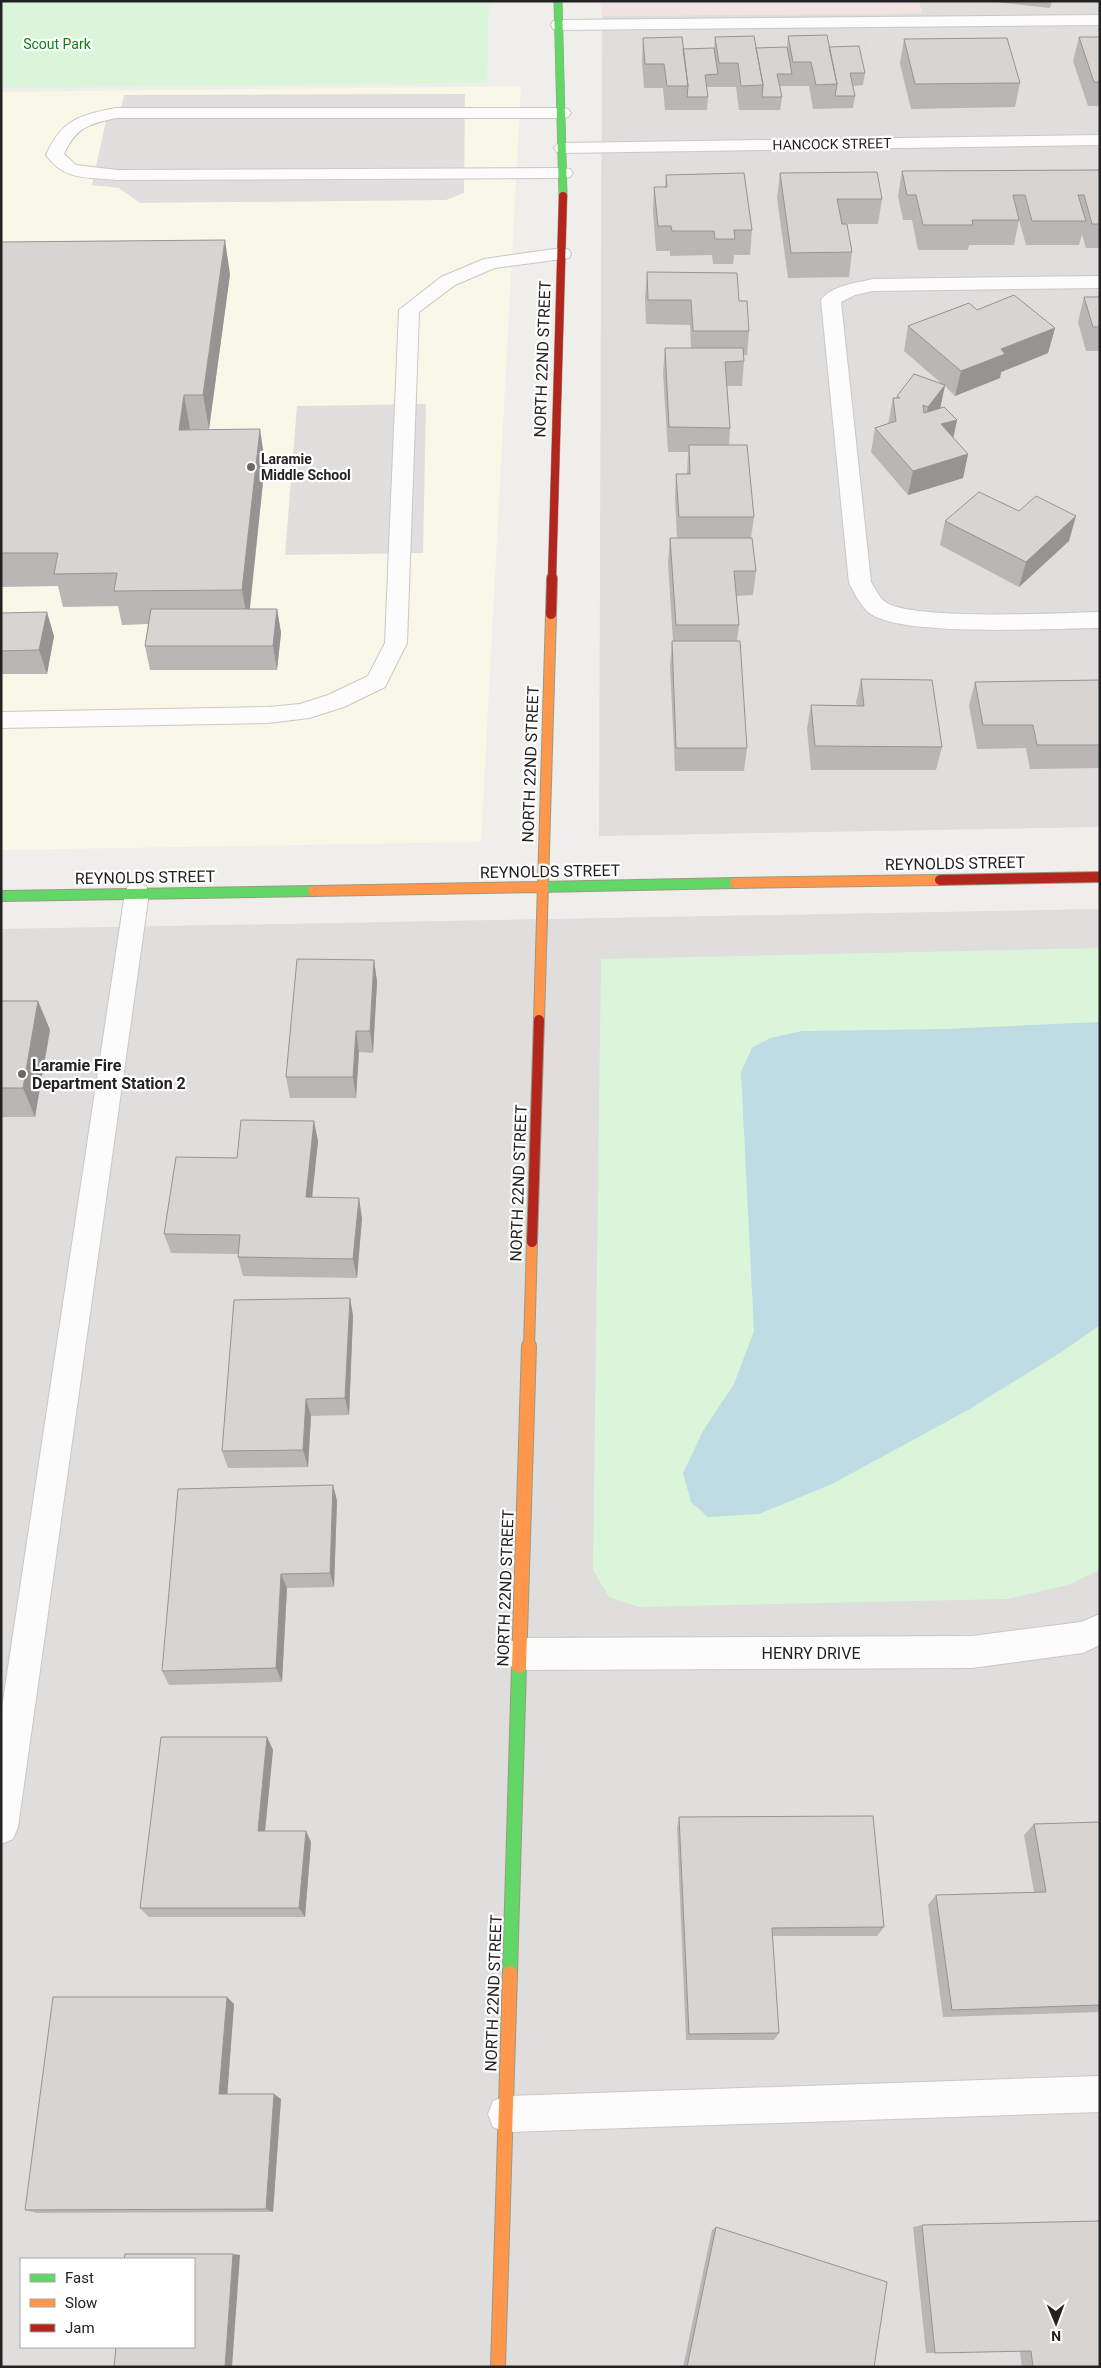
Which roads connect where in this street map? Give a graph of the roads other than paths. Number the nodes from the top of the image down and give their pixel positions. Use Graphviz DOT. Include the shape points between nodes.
graph roads {
  1 [pos="558,1"];
  2 [pos="1100,20"];
  3 [pos="559,25"];
  4 [pos="562,113"];
  5 [pos="1100,140"];
  6 [pos="563,148"];
  7 [pos="564,173"];
  8 [pos="562,254"];
  9 [pos="1100,282"];
  10 [pos="1100,620"];
  11 [pos="1,720"];
  12 [pos="1100,877"];
  13 [pos="543,887"];
  14 [pos="137,893"];
  15 [pos="1,896"];
  16 [pos="1100,1629"];
  17 [pos="519,1654"];
  18 [pos="1,1827"];
  19 [pos="1100,2094"];
  20 [pos="506,2114"];
  21 [pos="498,2367"];
  1 -- 3 [label="street, NORTH 22ND STREET"];
  2 -- 3 [label="street"];
  3 -- 4 [label="street, NORTH 22ND STREET"];
  4 -- 6 [label="street, NORTH 22ND STREET"];
  4 -- 7 [label="street" via="116,113 82,120 62,137 55,155 71,170 117,175"];
  5 -- 6 [label="street, HANCOCK STREET"];
  6 -- 7 [label="street, NORTH 22ND STREET"];
  7 -- 8 [label="street, NORTH 22ND STREET"];
  8 -- 11 [label="street" via="491,263 448,281 409,310 396,643 377,681 336,701 300,712 268,716"];
  8 -- 13 [label="street, NORTH 22ND STREET"];
  9 -- 10 [label="street" via="874,285 848,291 831,300 860,583 876,607 903,618 945,621"];
  12 -- 13 [label="street, REYNOLDS STREET"];
  13 -- 14 [label="street, REYNOLDS STREET"];
  13 -- 17 [label="street, NORTH 22ND STREET"];
  14 -- 15 [label="street, REYNOLDS STREET"];
  14 -- 18 [label="street"];
  16 -- 17 [label="street, HENRY DRIVE" via="1083,1637 972,1652"];
  17 -- 20 [label="street, NORTH 22ND STREET"];
  19 -- 20 [label="street"];
  20 -- 21 [label="street, NORTH 22ND STREET"];
}
